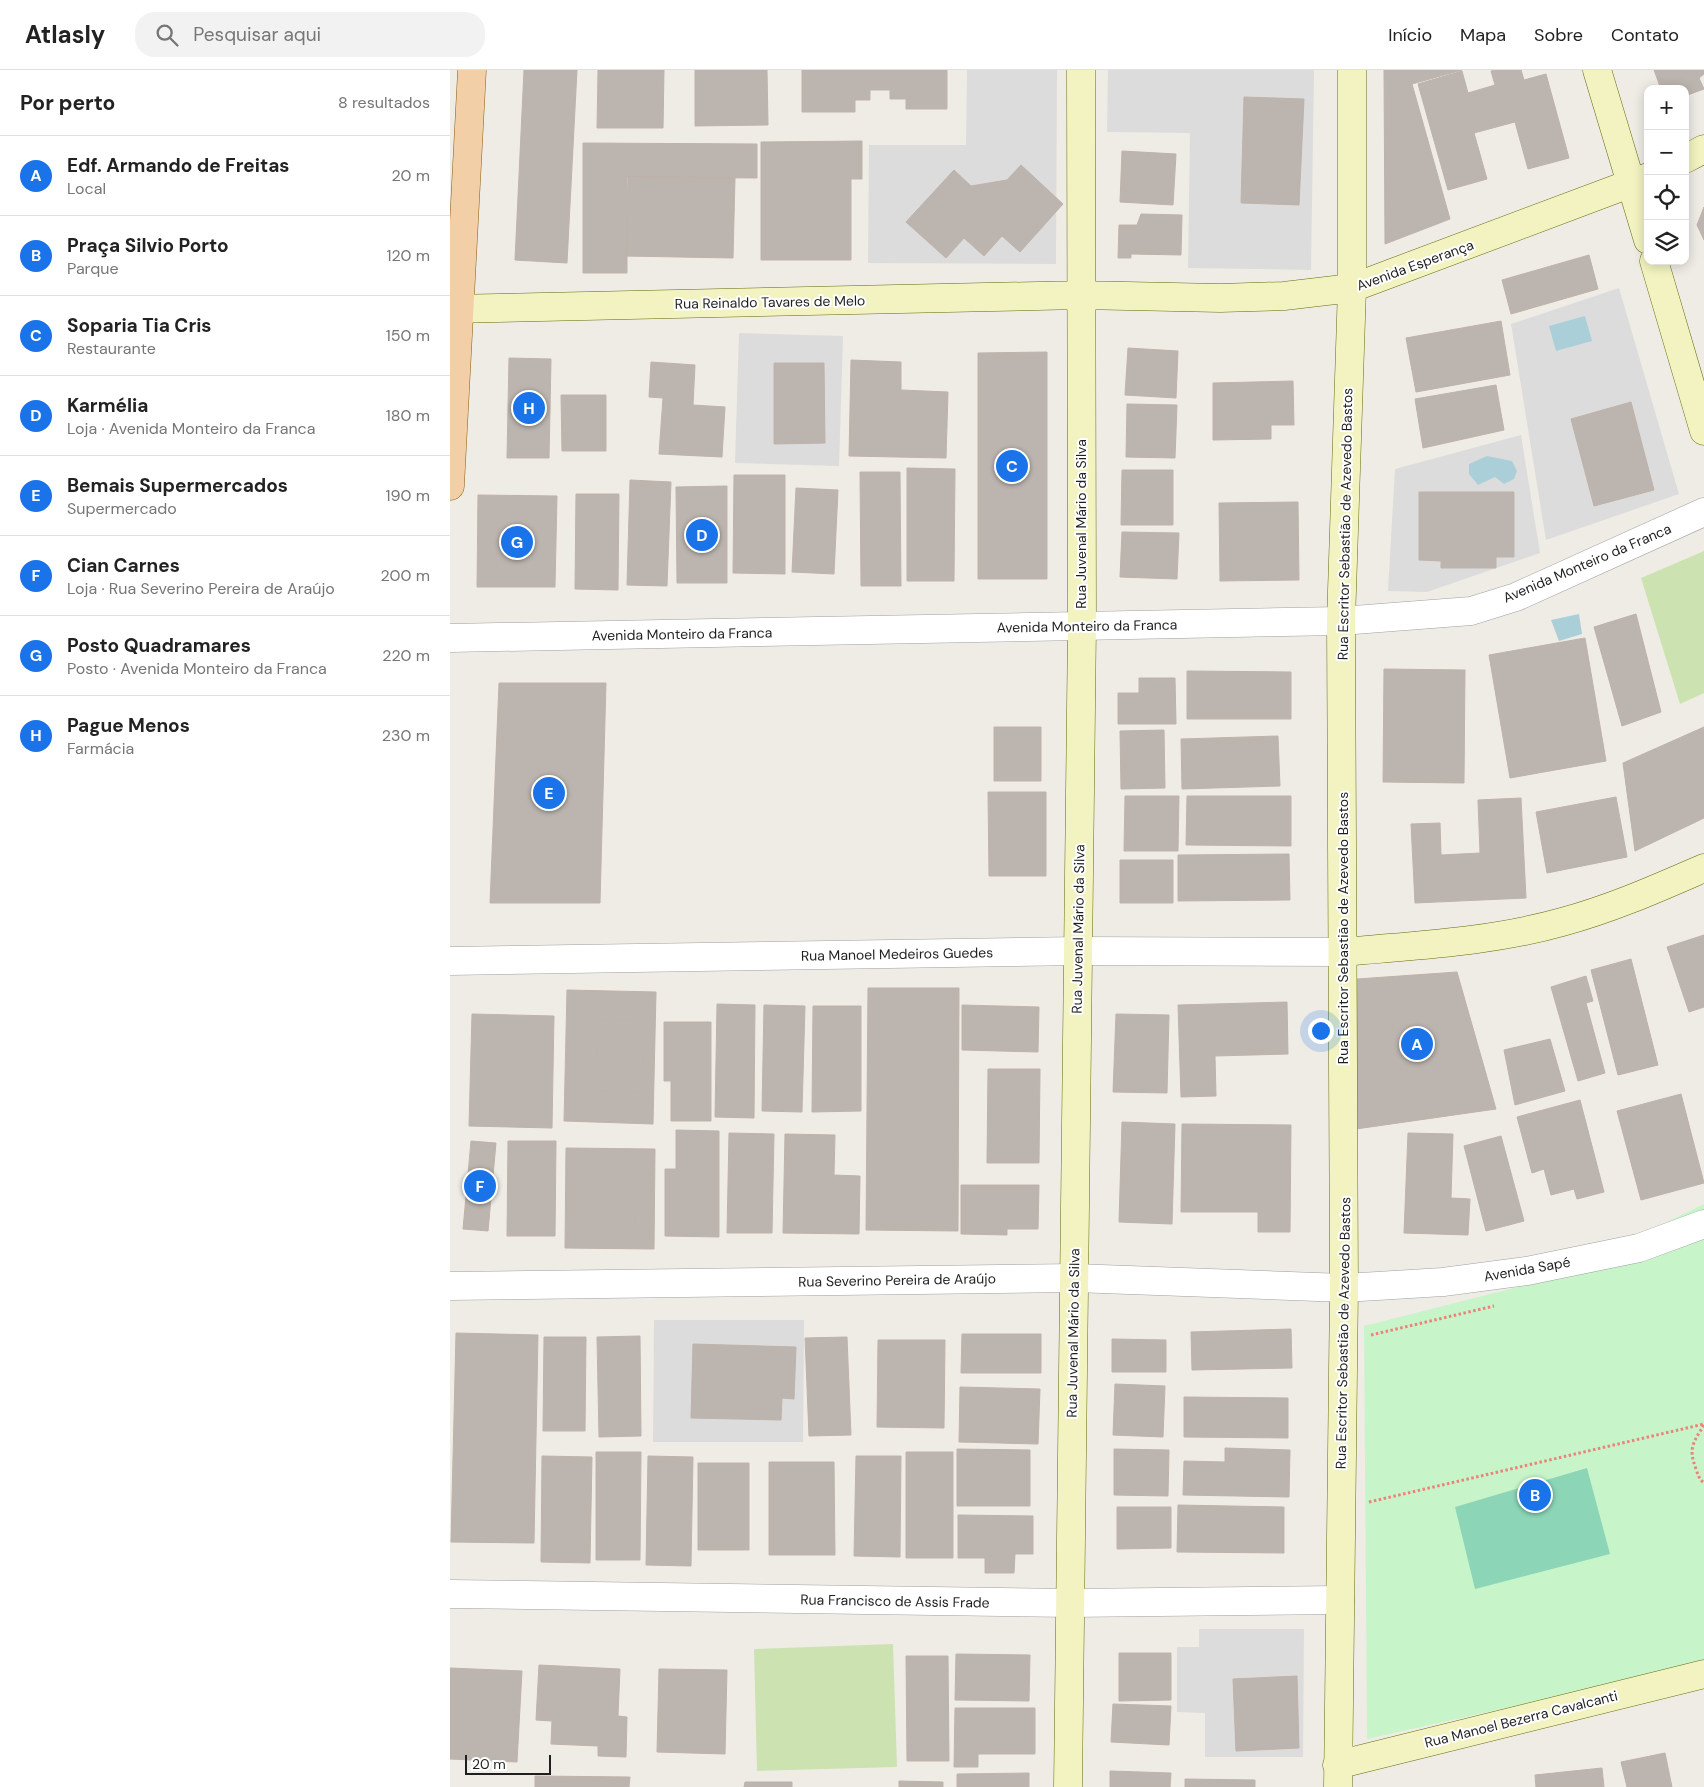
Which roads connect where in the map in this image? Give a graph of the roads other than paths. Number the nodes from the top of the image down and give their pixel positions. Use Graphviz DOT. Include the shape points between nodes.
graph roads {
  1 [pos="472,70"];
  2 [pos="1081,70"];
  3 [pos="1352,70"];
  4 [pos="1598,70"];
  5 [pos="1704,150"];
  6 [pos="1689,157"];
  7 [pos="1640,181"];
  8 [pos="1645,220"];
  9 [pos="1655,265"];
  10 [pos="1352,288"];
  11 [pos="1080,295"];
  12 [pos="455,309"];
  13 [pos="1704,431"];
  14 [pos="450,486"];
  15 [pos="1704,512"];
  16 [pos="1342,621"];
  17 [pos="1082,626"];
  18 [pos="450,638"];
  19 [pos="1704,868"];
  20 [pos="1078,951"];
  21 [pos="1344,952"];
  22 [pos="450,961"];
  23 [pos="1704,1224"];
  24 [pos="1074,1278"];
  25 [pos="450,1286"];
  26 [pos="1344,1288"];
  27 [pos="450,1594"];
  28 [pos="1340,1600"];
  29 [pos="1070,1603"];
  30 [pos="1704,1674"];
  31 [pos="1337,1776"];
  32 [pos="1068,1787"];
  1 -- 12 [label="main road"];
  2 -- 11 [label="main road, Rua Juvenal Mário da Silva"];
  3 -- 10 [label="main road, Rua Escritor Sebastião de Azevedo Bastos"];
  4 -- 7 [label="main road"];
  5 -- 6 [label="main road"];
  7 -- 8 [label="main road"];
  7 -- 10 [label="main road, Avenida Esperança"];
  9 -- 13 [label="main road"];
  10 -- 11 [label="main road, Avenida Esperança" via="1284,296 1220,298"];
  10 -- 16 [label="main road, Rua Escritor Sebastião de Azevedo Bastos"];
  11 -- 12 [label="main road, Rua Reinaldo Tavares de Melo"];
  11 -- 17 [label="main road, Rua Juvenal Mário da Silva"];
  12 -- 14 [label="main road"];
  15 -- 16 [label="street, Avenida Monteiro da Franca" via="1516,597 1471,611"];
  16 -- 17 [label="street, Avenida Monteiro da Franca"];
  16 -- 21 [label="main road, Rua Escritor Sebastião de Azevedo Bastos"];
  17 -- 18 [label="street, Avenida Monteiro da Franca"];
  17 -- 20 [label="main road, Rua Juvenal Mário da Silva"];
  19 -- 21 [label="main road" via="1635,898 1562,922 1487,938"];
  20 -- 21 [label="street, Rua Manoel Medeiros Guedes"];
  20 -- 22 [label="street, Rua Manoel Medeiros Guedes"];
  20 -- 24 [label="main road, Rua Juvenal Mário da Silva"];
  21 -- 26 [label="main road, Rua Escritor Sebastião de Azevedo Bastos"];
  23 -- 26 [label="street, Avenida Sapé" via="1639,1248 1527,1272 1442,1282"];
  24 -- 25 [label="street, Rua Severino Pereira de Araújo"];
  24 -- 26 [label="street, Rua Severino Pereira de Araújo"];
  24 -- 29 [label="main road, Rua Juvenal Mário da Silva"];
  26 -- 28 [label="main road, Rua Escritor Sebastião de Azevedo Bastos"];
  27 -- 29 [label="street, Rua Francisco de Assis Frade"];
  28 -- 29 [label="street, Rua Francisco de Assis Frade"];
  28 -- 31 [label="main road, Rua Escritor Sebastião de Azevedo Bastos"];
  29 -- 32 [label="main road, Rua Juvenal Mário da Silva"];
  30 -- 31 [label="main road, Rua Manoel Bezerra Cavalcanti"];
}
